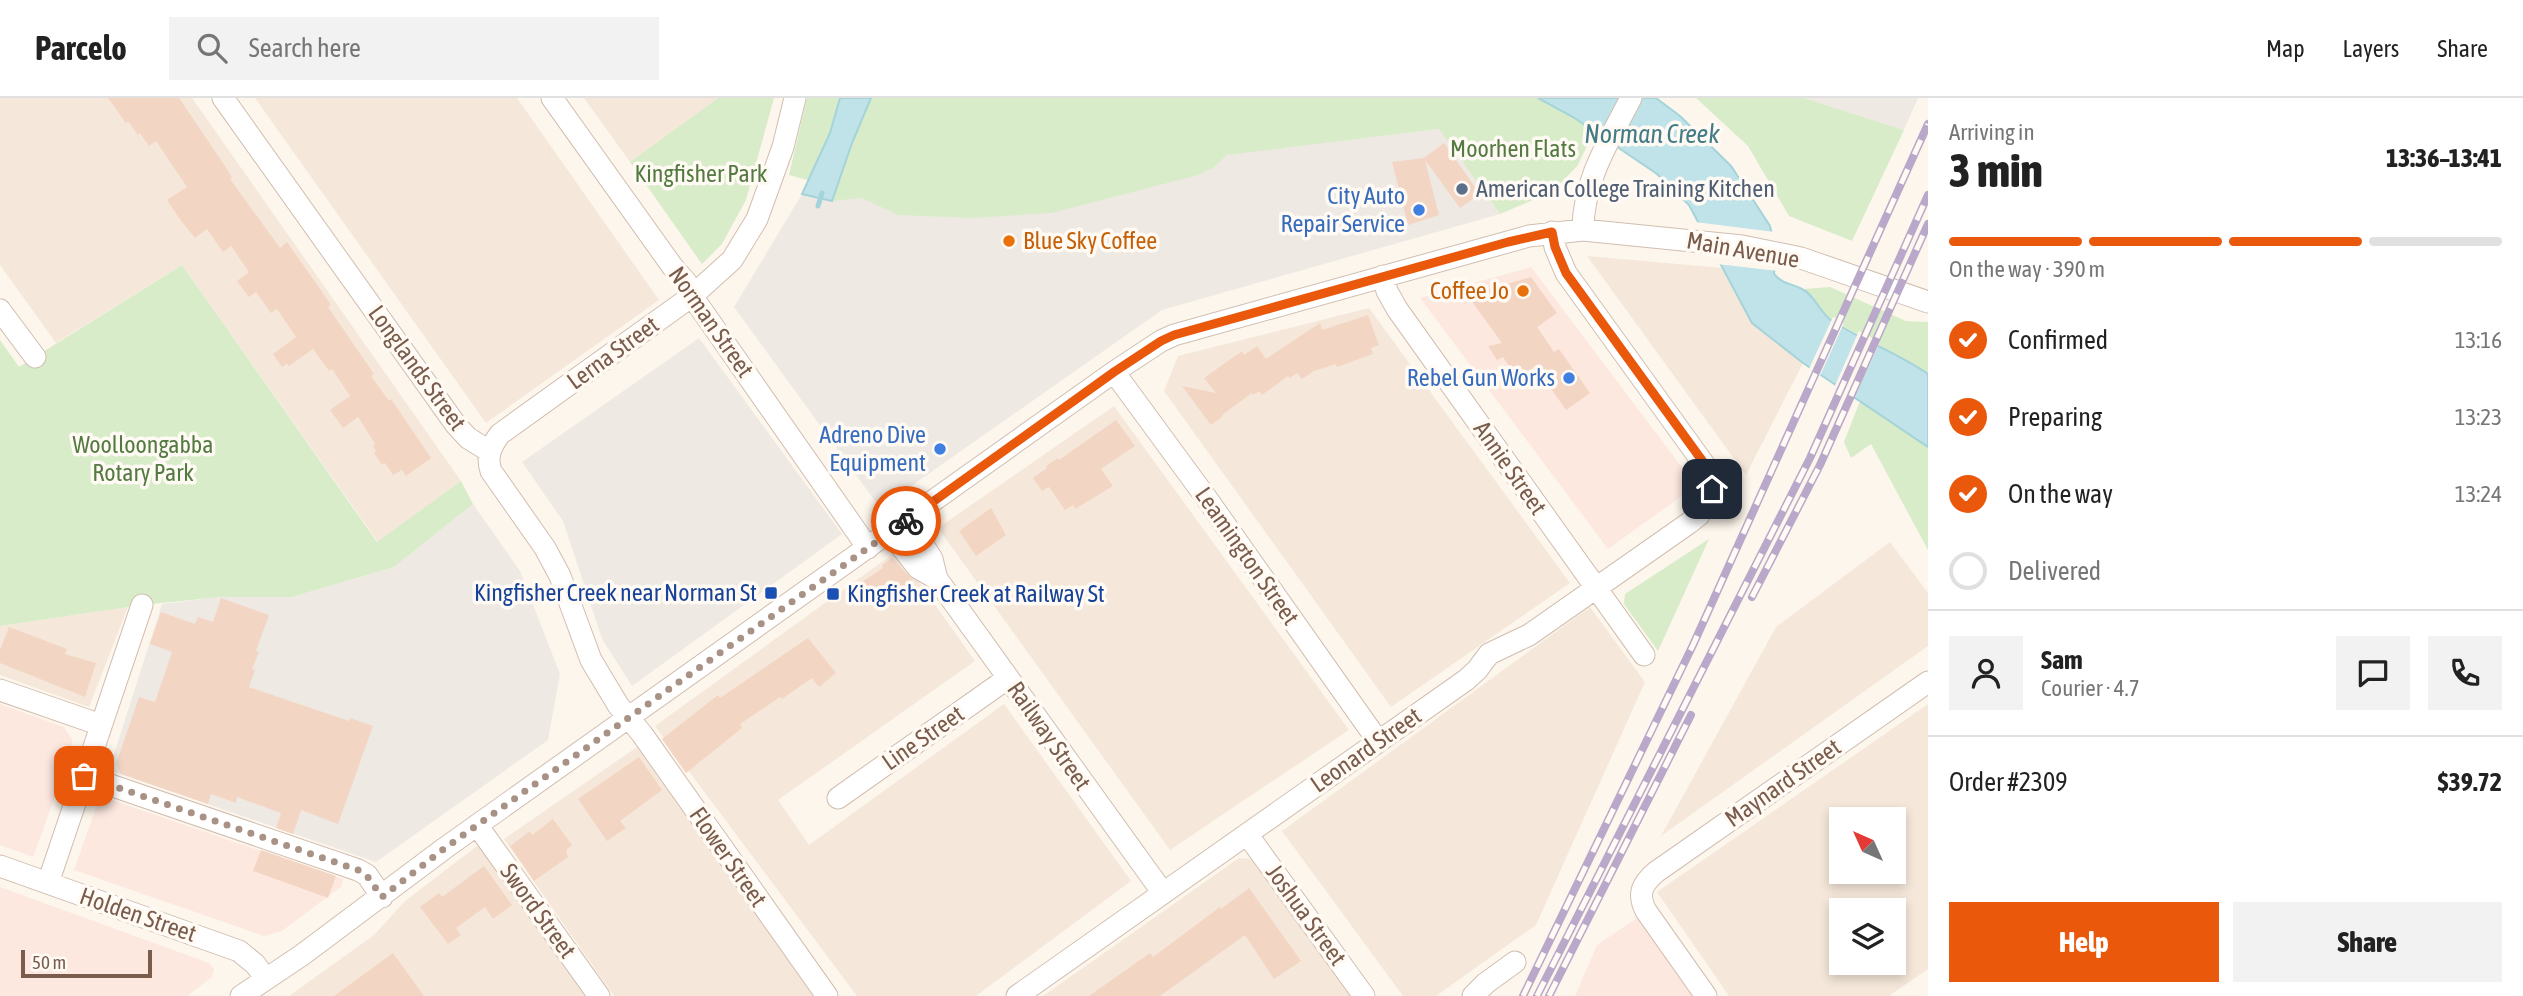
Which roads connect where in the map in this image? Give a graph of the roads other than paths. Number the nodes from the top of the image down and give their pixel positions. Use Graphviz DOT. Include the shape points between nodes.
graph roads {
  1 [pos="223,98"];
  2 [pos="552,98"];
  3 [pos="795,98"];
  4 [pos="1631,98"];
  5 [pos="1583,230"];
  6 [pos="1552,232"];
  7 [pos="1383,276"];
  8 [pos="692,296"];
  9 [pos="1928,302"];
  10 [pos="0,310"];
  11 [pos="36,357"];
  12 [pos="1114,372"];
  13 [pos="489,451"];
  14 [pos="898,526"];
  15 [pos="868,548"];
  16 [pos="1595,589"];
  17 [pos="142,605"];
  18 [pos="1644,655"];
  19 [pos="1008,678"];
  20 [pos="1928,682"];
  21 [pos="0,690"];
  22 [pos="629,718"];
  23 [pos="101,725"];
  24 [pos="1378,741"];
  25 [pos="84,776"];
  26 [pos="838,798"];
  27 [pos="477,825"];
  28 [pos="1247,834"];
  29 [pos="0,866"];
  30 [pos="48,883"];
  31 [pos="1163,893"];
  32 [pos="382,897"];
  33 [pos="1515,962"];
  34 [pos="266,979"];
  35 [pos="241,996"];
  36 [pos="599,996"];
  37 [pos="827,996"];
  38 [pos="1017,996"];
  39 [pos="1364,996"];
  40 [pos="1473,996"];
  41 [pos="1706,996"];
  1 -- 13 [label="street, Longlands Street" via="456,425"];
  2 -- 8 [label="street, Norman Street"];
  3 -- 8 [label="street, Lerna Street" via="758,219 732,260"];
  4 -- 5 [label="street" via="1587,189"];
  5 -- 6 [label="street, Main Avenue"];
  5 -- 9 [label="street, Main Avenue" via="1781,253"];
  6 -- 7 [label="street, Main Avenue"];
  6 -- 16 [label="street, Leonard Street" via="1566,273 1709,470 1713,482 1699,515"];
  7 -- 12 [label="street, Main Avenue" via="1174,335"];
  7 -- 16 [label="street, Annie Street" via="1397,309"];
  8 -- 13 [label="street, Lerna Street" via="500,434"];
  8 -- 15 [label="street, Norman Street"];
  10 -- 11 [label="street"];
  12 -- 14 [label="street, Main Avenue"];
  12 -- 24 [label="street, Leamington Street"];
  13 -- 22 [label="street, Longlands Street" via="491,471 545,548 591,660"];
  14 -- 15 [label="street, Main Avenue"];
  14 -- 19 [label="street, Railway Street" via="918,568 937,579"];
  15 -- 22 [label="street, Main Avenue"];
  16 -- 18 [label="street, Annie Street"];
  16 -- 24 [label="street, Leonard Street" via="1522,640 1489,654 1473,674"];
  17 -- 23 [label="street"];
  19 -- 26 [label="street, Line Street"];
  19 -- 31 [label="street, Railway Street"];
  20 -- 41 [label="street, Maynard Street" via="1656,873 1642,889 1646,911"];
  21 -- 23 [label="street"];
  22 -- 27 [label="street, Main Avenue"];
  22 -- 37 [label="street, Flower Street"];
  23 -- 25 [label="street"];
  24 -- 28 [label="street, Leonard Street"];
  25 -- 30 [label="street"];
  25 -- 32 [label="street" via="358,870"];
  27 -- 32 [label="street, Main Avenue"];
  27 -- 36 [label="street, Sword Street"];
  28 -- 31 [label="street, Leonard Street"];
  28 -- 39 [label="street, Joshua Street"];
  29 -- 30 [label="street, Holden Street"];
  30 -- 34 [label="street, Holden Street" via="239,951"];
  31 -- 38 [label="street, Leonard Street"];
  32 -- 34 [label="street, Main Avenue"];
  33 -- 40 [label="street"];
  34 -- 35 [label="street, Main Avenue"];
}
